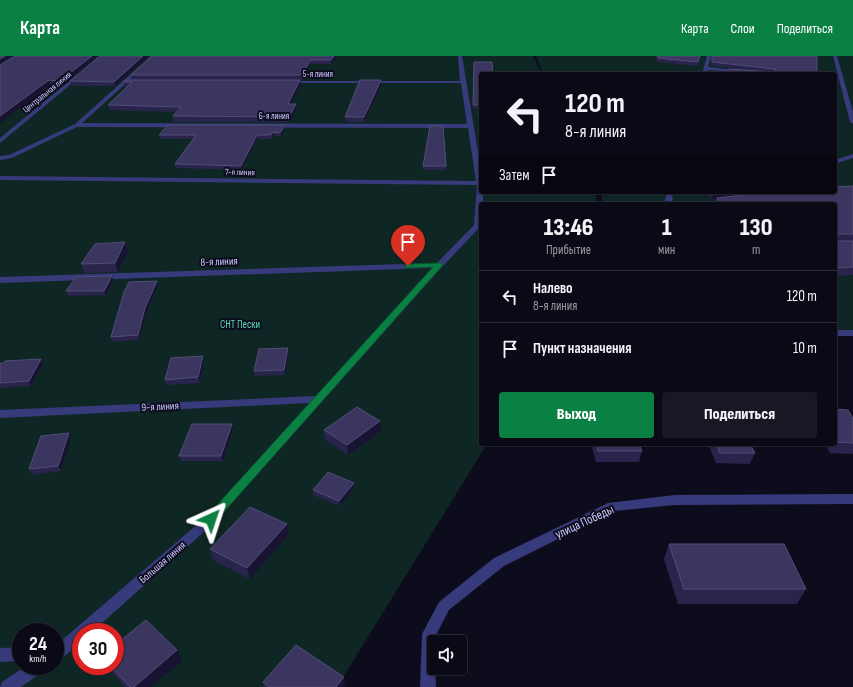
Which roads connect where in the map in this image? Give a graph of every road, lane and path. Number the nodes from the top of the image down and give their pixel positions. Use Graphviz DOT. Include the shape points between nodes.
graph roads {
  1 [pos="154,56"];
  2 [pos="460,56"];
  3 [pos="709,56"];
  4 [pos="835,56"];
  5 [pos="706,68"];
  6 [pos="85,71"];
  7 [pos="705,72"];
  8 [pos="749,72"];
  9 [pos="837,80"];
  10 [pos="842,80"];
  11 [pos="125,82"];
  12 [pos="133,82"];
  13 [pos="282,82"];
  14 [pos="463,82"];
  15 [pos="853,122"];
  16 [pos="77,125"];
  17 [pos="471,126"];
  18 [pos="0,141"];
  19 [pos="853,156"];
  20 [pos="0,158"];
  21 [pos="837,161"];
  22 [pos="479,177"];
  23 [pos="0,178"];
  24 [pos="479,183"];
  25 [pos="740,200"];
  26 [pos="722,202"];
  27 [pos="479,204"];
  28 [pos="439,265"];
  29 [pos="0,280"];
  30 [pos="837,333"];
  31 [pos="853,333"];
  32 [pos="319,398"];
  33 [pos="0,414"];
  34 [pos="853,499"];
  35 [pos="93,623"];
  36 [pos="72,641"];
  37 [pos="64,647"];
  38 [pos="12,654"];
  39 [pos="0,655"];
  40 [pos="26,675"];
  41 [pos="8,687"];
  42 [pos="428,687"];
  1 -- 11 [label="street"];
  2 -- 14 [label="street, Большая линия"];
  3 -- 5 [label="street"];
  4 -- 10 [label="street"];
  5 -- 7 [label="street"];
  5 -- 8 [label="street"];
  6 -- 18 [label="street, Центральная линия"];
  9 -- 10 [label="street"];
  10 -- 15 [label="street"];
  11 -- 12 [label="street"];
  11 -- 16 [label="street"];
  13 -- 14 [label="street, 5-я линия"];
  14 -- 17 [label="street, Большая линия"];
  16 -- 17 [label="street, 6-я линия"];
  16 -- 20 [label="street" via="10,157"];
  17 -- 22 [label="street, Большая линия"];
  19 -- 21 [label="street"];
  23 -- 24 [label="street, 7-я линия"];
  25 -- 26 [label="street"];
  27 -- 28 [label="street, Большая линия" via="478,225"];
  28 -- 29 [label="street, 8-я линия"];
  28 -- 32 [label="street, Большая линия"];
  30 -- 31 [label="street"];
  32 -- 33 [label="street, 9-я линия"];
  32 -- 35 [label="street, Большая линия" via="211,519"];
  34 -- 42 [label="street, улица Победы" via="675,500 612,506 499,562 444,606 430,634"];
  36 -- 37 [label="street, Большая линия"];
  38 -- 39 [label="street"];
  40 -- 41 [label="street"];
}
